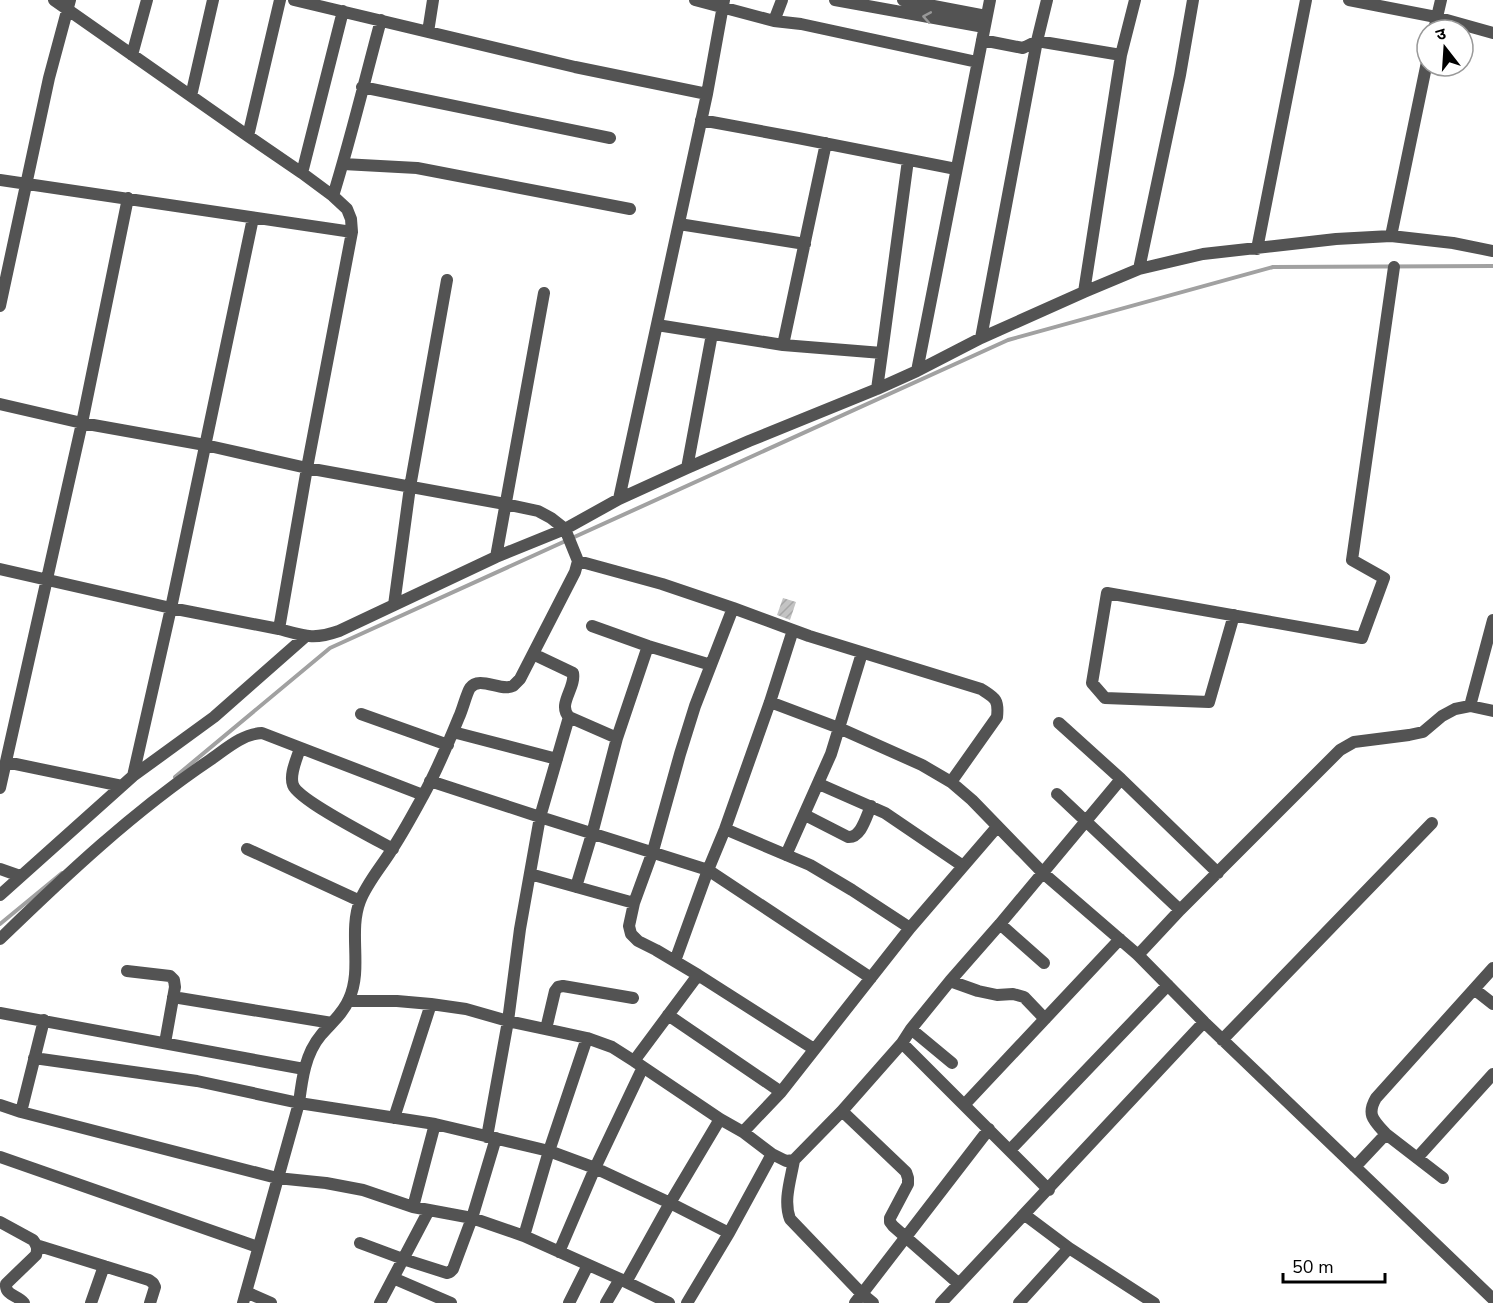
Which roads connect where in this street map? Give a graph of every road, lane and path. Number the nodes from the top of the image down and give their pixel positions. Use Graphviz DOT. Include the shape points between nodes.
graph roads {
  1 [pos="54,0"];
  2 [pos="147,0"];
  3 [pos="213,0"];
  4 [pos="280,0"];
  5 [pos="294,0"];
  6 [pos="432,0"];
  7 [pos="695,0"];
  8 [pos="782,0"];
  9 [pos="835,0"];
  10 [pos="903,0"];
  11 [pos="990,0"];
  12 [pos="1047,0"];
  13 [pos="1135,0"];
  14 [pos="1193,0"];
  15 [pos="1306,0"];
  16 [pos="1349,0"];
  17 [pos="1440,0"];
  18 [pos="723,3"];
  19 [pos="874,3"];
  20 [pos="69,5"];
  21 [pos="344,11"];
  22 [pos="958,11"];
  23 [pos="1436,17"];
  24 [pos="381,20"];
  25 [pos="774,21"];
  26 [pos="985,22"];
  27 [pos="428,32"];
  28 [pos="1493,33"];
  29 [pos="982,40"];
  30 [pos="1037,41"];
  31 [pos="132,55"];
  32 [pos="1121,55"];
  33 [pos="977,62"];
  34 [pos="1424,78"];
  35 [pos="362,87"];
  36 [pos="707,94"];
  37 [pos="191,96"];
  38 [pos="701,120"];
  39 [pos="248,136"];
  40 [pos="610,138"];
  41 [pos="826,143"];
  42 [pos="908,160"];
  43 [pos="343,164"];
  44 [pos="956,169"];
  45 [pos="302,173"];
  46 [pos="0,180"];
  47 [pos="27,185"];
  48 [pos="333,196"];
  49 [pos="128,198"];
  50 [pos="630,209"];
  51 [pos="253,218"];
  52 [pos="679,224"];
  53 [pos="352,232"];
  54 [pos="1391,237"];
  55 [pos="805,244"];
  56 [pos="1257,249"];
  57 [pos="1493,251"];
  58 [pos="1394,267"];
  59 [pos="1139,269"];
  60 [pos="3,280"];
  61 [pos="447,280"];
  62 [pos="1084,292"];
  63 [pos="544,293"];
  64 [pos="0,306"];
  65 [pos="657,325"];
  66 [pos="712,334"];
  67 [pos="981,338"];
  68 [pos="783,345"];
  69 [pos="882,353"];
  70 [pos="917,371"];
  71 [pos="877,389"];
  72 [pos="0,404"];
  73 [pos="82,423"];
  74 [pos="205,445"];
  75 [pos="307,468"];
  76 [pos="687,468"];
  77 [pos="410,487"];
  78 [pos="619,499"];
  79 [pos="505,504"];
  80 [pos="567,533"];
  81 [pos="496,557"];
  82 [pos="577,558"];
  83 [pos="0,569"];
  84 [pos="46,580"];
  85 [pos="394,605"];
  86 [pos="171,608"];
  87 [pos="733,608"];
  88 [pos="1234,615"];
  89 [pos="1493,623"];
  90 [pos="592,626"];
  91 [pos="279,629"];
  92 [pos="793,630"];
  93 [pos="306,636"];
  94 [pos="648,646"];
  95 [pos="862,653"];
  96 [pos="533,654"];
  97 [pos="711,665"];
  98 [pos="770,702"];
  99 [pos="1470,706"];
  100 [pos="1493,711"];
  101 [pos="361,714"];
  102 [pos="569,717"];
  103 [pos="1059,723"];
  104 [pos="839,728"];
  105 [pos="453,732"];
  106 [pos="617,738"];
  107 [pos="448,745"];
  108 [pos="300,748"];
  109 [pos="557,759"];
  110 [pos="6,762"];
  111 [pos="133,776"];
  112 [pos="1122,779"];
  113 [pos="430,781"];
  114 [pos="951,783"];
  115 [pos="819,784"];
  116 [pos="122,786"];
  117 [pos="0,788"];
  118 [pos="1057,794"];
  119 [pos="423,795"];
  120 [pos="871,806"];
  121 [pos="805,814"];
  122 [pos="540,817"];
  123 [pos="1086,821"];
  124 [pos="1432,823"];
  125 [pos="996,827"];
  126 [pos="725,830"];
  127 [pos="592,834"];
  128 [pos="247,849"];
  129 [pos="393,849"];
  130 [pos="653,851"];
  131 [pos="786,855"];
  132 [pos="963,866"];
  133 [pos="0,869"];
  134 [pos="708,870"];
  135 [pos="530,873"];
  136 [pos="1043,873"];
  137 [pos="1218,873"];
  138 [pos="21,876"];
  139 [pos="576,887"];
  140 [pos="0,895"];
  141 [pos="360,901"];
  142 [pos="634,903"];
  143 [pos="1180,910"];
  144 [pos="1000,924"];
  145 [pos="910,928"];
  146 [pos="0,939"];
  147 [pos="1120,939"];
  148 [pos="1138,955"];
  149 [pos="675,961"];
  150 [pos="1044,963"];
  151 [pos="1493,968"];
  152 [pos="127,971"];
  153 [pos="698,975"];
  154 [pos="871,978"];
  155 [pos="950,981"];
  156 [pos="1168,985"];
  157 [pos="1474,989"];
  158 [pos="173,997"];
  159 [pos="633,998"];
  160 [pos="349,1001"];
  161 [pos="431,1004"];
  162 [pos="1493,1004"];
  163 [pos="0,1012"];
  164 [pos="668,1016"];
  165 [pos="1044,1019"];
  166 [pos="44,1020"];
  167 [pos="508,1021"];
  168 [pos="1204,1022"];
  169 [pos="333,1023"];
  170 [pos="546,1029"];
  171 [pos="911,1029"];
  172 [pos="587,1038"];
  173 [pos="1222,1040"];
  174 [pos="165,1043"];
  175 [pos="902,1043"];
  176 [pos="814,1049"];
  177 [pos="34,1058"];
  178 [pos="952,1063"];
  179 [pos="638,1064"];
  180 [pos="304,1069"];
  181 [pos="1493,1074"];
  182 [pos="781,1092"];
  183 [pos="298,1103"];
  184 [pos="965,1104"];
  185 [pos="0,1105"];
  186 [pos="842,1111"];
  187 [pos="21,1112"];
  188 [pos="394,1118"];
  189 [pos="720,1119"];
  190 [pos="435,1125"];
  191 [pos="989,1129"];
  192 [pos="743,1132"];
  193 [pos="1386,1134"];
  194 [pos="491,1138"];
  195 [pos="1010,1150"];
  196 [pos="549,1151"];
  197 [pos="772,1154"];
  198 [pos="0,1157"];
  199 [pos="1417,1158"];
  200 [pos="794,1160"];
  201 [pos="1355,1167"];
  202 [pos="595,1168"];
  203 [pos="277,1178"];
  204 [pos="1443,1178"];
  205 [pos="1049,1190"];
  206 [pos="670,1203"];
  207 [pos="413,1207"];
  208 [pos="429,1210"];
  209 [pos="1025,1215"];
  210 [pos="472,1218"];
  211 [pos="0,1221"];
  212 [pos="729,1233"];
  213 [pos="524,1236"];
  214 [pos="906,1238"];
  215 [pos="360,1242"];
  216 [pos="36,1245"];
  217 [pos="258,1247"];
  218 [pos="1069,1248"];
  219 [pos="559,1252"];
  220 [pos="403,1259"];
  221 [pos="588,1265"];
  222 [pos="104,1266"];
  223 [pos="393,1278"];
  224 [pos="623,1281"];
  225 [pos="959,1284"];
  226 [pos="244,1298"];
  227 [pos="858,1299"];
  228 [pos="1493,1299"];
  229 [pos="24,1303"];
  230 [pos="91,1303"];
  231 [pos="150,1303"];
  232 [pos="271,1303"];
  233 [pos="380,1303"];
  234 [pos="451,1303"];
  235 [pos="569,1303"];
  236 [pos="606,1303"];
  237 [pos="669,1303"];
  238 [pos="687,1303"];
  239 [pos="873,1303"];
  240 [pos="941,1303"];
  241 [pos="1019,1303"];
  242 [pos="1154,1303"];
  1 -- 20 [label="street"];
  2 -- 31 [label="street"];
  3 -- 37 [label="street"];
  4 -- 39 [label="street"];
  5 -- 21 [label="street"];
  6 -- 27 [label="street"];
  7 -- 18 [label="street"];
  8 -- 25 [label="street"];
  9 -- 19 [label="street"];
  10 -- 22 [label="street"];
  11 -- 26 [label="street"];
  12 -- 30 [label="street"];
  13 -- 32 [label="street"];
  14 -- 59 [label="street"];
  15 -- 56 [label="street"];
  16 -- 23 [label="street"];
  17 -- 23 [label="street"];
  18 -- 25 [label="street"];
  18 -- 36 [label="street"];
  22 -- 19 [label="street, one-way"];
  20 -- 31 [label="street"];
  20 -- 47 [label="street"];
  21 -- 24 [label="street"];
  21 -- 45 [label="street"];
  22 -- 26 [label="street"];
  23 -- 28 [label="street"];
  24 -- 27 [label="street"];
  24 -- 35 [label="street"];
  25 -- 33 [label="street"];
  26 -- 29 [label="street"];
  27 -- 36 [label="street"];
  29 -- 30 [label="street" via="1023,48"];
  29 -- 33 [label="street"];
  30 -- 32 [label="street"];
  30 -- 67 [label="street"];
  31 -- 37 [label="street"];
  32 -- 62 [label="street"];
  33 -- 44 [label="street"];
  34 -- 54 [label="street"];
  35 -- 40 [label="street"];
  35 -- 43 [label="street"];
  36 -- 38 [label="street"];
  37 -- 39 [label="street"];
  38 -- 41 [label="street"];
  38 -- 52 [label="street"];
  39 -- 45 [label="street"];
  41 -- 42 [label="street"];
  41 -- 55 [label="street"];
  42 -- 44 [label="street"];
  42 -- 69 [label="street"];
  43 -- 48 [label="street"];
  43 -- 50 [label="street" via="417,168"];
  44 -- 70 [label="street"];
  45 -- 48 [label="street"];
  46 -- 47 [label="street"];
  47 -- 49 [label="street"];
  47 -- 60 [label="street"];
  48 -- 53 [label="street" via="347,209"];
  49 -- 51 [label="street"];
  49 -- 73 [label="street"];
  51 -- 53 [label="street"];
  51 -- 74 [label="street"];
  52 -- 55 [label="street"];
  52 -- 65 [label="street"];
  53 -- 75 [label="street"];
  54 -- 56 [label="street"];
  54 -- 57 [label="street"];
  55 -- 68 [label="street"];
  56 -- 59 [label="street" via="1203,254"];
  58 -- 88 [label="street" via="1352,560 1384,578 1362,638"];
  59 -- 62 [label="street"];
  60 -- 64 [label="street"];
  61 -- 77 [label="street"];
  62 -- 67 [label="street"];
  63 -- 79 [label="street"];
  65 -- 66 [label="street"];
  65 -- 78 [label="street"];
  66 -- 68 [label="street"];
  66 -- 76 [label="street"];
  67 -- 70 [label="street"];
  68 -- 69 [label="street"];
  69 -- 71 [label="street"];
  70 -- 71 [label="street"];
  71 -- 76 [label="street"];
  72 -- 73 [label="street"];
  73 -- 74 [label="street"];
  73 -- 84 [label="street"];
  74 -- 75 [label="street"];
  74 -- 86 [label="street"];
  75 -- 77 [label="street"];
  75 -- 91 [label="street"];
  76 -- 78 [label="street"];
  77 -- 79 [label="street"];
  77 -- 85 [label="street"];
  78 -- 80 [label="street"];
  79 -- 80 [label="street" via="551,518"];
  79 -- 81 [label="street"];
  80 -- 81 [label="street"];
  80 -- 82 [label="street"];
  81 -- 85 [label="street"];
  82 -- 87 [label="street"];
  82 -- 96 [label="street" via="575,572"];
  83 -- 84 [label="street"];
  84 -- 86 [label="street"];
  84 -- 110 [label="street"];
  85 -- 93 [label="street" via="331,634"];
  86 -- 91 [label="street"];
  86 -- 111 [label="street"];
  87 -- 92 [label="street"];
  87 -- 97 [label="street"];
  88 -- 88 [label="street" via="1107,593 1092,683 1106,698 1209,702"];
  89 -- 99 [label="street"];
  90 -- 94 [label="street"];
  91 -- 93 [label="street"];
  92 -- 95 [label="street"];
  92 -- 98 [label="street"];
  93 -- 111 [label="street" via="214,717"];
  94 -- 97 [label="street"];
  94 -- 106 [label="street"];
  95 -- 104 [label="street"];
  95 -- 114 [label="street" via="981,689 993,697 998,706 997,717"];
  96 -- 102 [label="street" via="573,674 575,680 564,706"];
  96 -- 105 [label="street" via="514,685 505,688 475,683"];
  97 -- 130 [label="street" via="695,705"];
  98 -- 104 [label="street"];
  98 -- 126 [label="street"];
  99 -- 100 [label="street"];
  99 -- 137 [label="street" via="1442,716 1423,732 1354,742 1340,750"];
  101 -- 107 [label="street"];
  102 -- 106 [label="street"];
  102 -- 109 [label="street"];
  103 -- 112 [label="street"];
  104 -- 114 [label="street" via="922,765"];
  104 -- 115 [label="street"];
  105 -- 107 [label="street"];
  105 -- 109 [label="street"];
  106 -- 127 [label="street"];
  107 -- 113 [label="street"];
  108 -- 119 [label="street"];
  108 -- 129 [label="street" via="292,775 293,786 300,794"];
  108 -- 146 [label="street" via="262,733 238,741 166,791 104,842"];
  109 -- 122 [label="street"];
  110 -- 116 [label="street"];
  110 -- 117 [label="street"];
  111 -- 116 [label="street"];
  112 -- 123 [label="street"];
  112 -- 137 [label="street"];
  113 -- 119 [label="street"];
  113 -- 122 [label="street"];
  114 -- 125 [label="street"];
  115 -- 120 [label="street"];
  115 -- 121 [label="street"];
  116 -- 138 [label="street"];
  118 -- 123 [label="street"];
  119 -- 129 [label="street"];
  120 -- 121 [label="street" via="858,834 852,838"];
  120 -- 132 [label="street"];
  121 -- 131 [label="street"];
  122 -- 127 [label="street"];
  122 -- 135 [label="street"];
  123 -- 136 [label="street"];
  123 -- 143 [label="street"];
  124 -- 173 [label="street"];
  125 -- 132 [label="street"];
  125 -- 136 [label="street"];
  126 -- 131 [label="street"];
  126 -- 134 [label="street"];
  127 -- 130 [label="street"];
  127 -- 139 [label="street"];
  128 -- 141 [label="street"];
  129 -- 141 [label="street"];
  130 -- 134 [label="street"];
  130 -- 142 [label="street"];
  131 -- 145 [label="street" via="810,865"];
  132 -- 145 [label="street"];
  133 -- 138 [label="street"];
  134 -- 149 [label="street"];
  134 -- 154 [label="street"];
  135 -- 139 [label="street"];
  135 -- 167 [label="street"];
  136 -- 144 [label="street"];
  136 -- 147 [label="street"];
  137 -- 143 [label="street"];
  138 -- 140 [label="street"];
  139 -- 142 [label="street"];
  141 -- 160 [label="street" via="355,984"];
  142 -- 149 [label="street" via="631,934"];
  143 -- 148 [label="street"];
  144 -- 150 [label="street"];
  144 -- 155 [label="street"];
  145 -- 154 [label="street"];
  147 -- 148 [label="street"];
  147 -- 165 [label="street"];
  148 -- 156 [label="street"];
  149 -- 153 [label="street"];
  151 -- 157 [label="street"];
  152 -- 158 [label="street" via="170,976 175,987"];
  153 -- 164 [label="street"];
  153 -- 176 [label="street"];
  154 -- 176 [label="street"];
  155 -- 165 [label="street" via="978,991 1023,997"];
  155 -- 171 [label="street"];
  156 -- 168 [label="street"];
  156 -- 195 [label="street"];
  157 -- 162 [label="street"];
  157 -- 193 [label="street" via="1371,1106 1375,1122"];
  158 -- 169 [label="street"];
  158 -- 174 [label="street"];
  159 -- 170 [label="street" via="558,987"];
  160 -- 161 [label="street"];
  160 -- 169 [label="street"];
  161 -- 167 [label="street"];
  161 -- 188 [label="street"];
  163 -- 166 [label="street"];
  164 -- 179 [label="street"];
  164 -- 182 [label="street"];
  165 -- 184 [label="street"];
  166 -- 174 [label="street"];
  166 -- 177 [label="street"];
  167 -- 170 [label="street"];
  167 -- 194 [label="street"];
  168 -- 173 [label="street"];
  168 -- 205 [label="street"];
  169 -- 180 [label="street" via="320,1036"];
  170 -- 172 [label="street"];
  171 -- 175 [label="street"];
  171 -- 178 [label="street"];
  172 -- 179 [label="street" via="612,1047"];
  172 -- 196 [label="street"];
  173 -- 201 [label="street"];
  174 -- 180 [label="street"];
  175 -- 184 [label="street"];
  175 -- 186 [label="street"];
  176 -- 182 [label="street"];
  177 -- 183 [label="street" via="197,1080"];
  177 -- 187 [label="street"];
  179 -- 189 [label="street"];
  179 -- 202 [label="street"];
  180 -- 183 [label="street"];
  181 -- 199 [label="street"];
  182 -- 192 [label="street"];
  183 -- 188 [label="street"];
  183 -- 203 [label="street"];
  184 -- 191 [label="street"];
  185 -- 187 [label="street"];
  186 -- 200 [label="street"];
  186 -- 214 [label="street" via="906,1172 908,1184 890,1218"];
  187 -- 203 [label="street"];
  188 -- 190 [label="street"];
  189 -- 192 [label="street"];
  189 -- 206 [label="street"];
  190 -- 194 [label="street"];
  190 -- 207 [label="street"];
  191 -- 195 [label="street"];
  191 -- 214 [label="street"];
  192 -- 197 [label="street"];
  193 -- 199 [label="street"];
  193 -- 201 [label="street"];
  194 -- 196 [label="street"];
  194 -- 210 [label="street"];
  195 -- 205 [label="street"];
  196 -- 202 [label="street"];
  196 -- 213 [label="street"];
  197 -- 200 [label="street" via="786,1161"];
  197 -- 212 [label="street"];
  198 -- 217 [label="street"];
  199 -- 204 [label="street"];
  200 -- 227 [label="street" via="787,1201 790,1219"];
  201 -- 228 [label="street"];
  202 -- 206 [label="street"];
  202 -- 219 [label="street"];
  203 -- 207 [label="street" via="363,1190"];
  203 -- 217 [label="street"];
  205 -- 209 [label="street"];
  206 -- 212 [label="street"];
  206 -- 224 [label="street"];
  207 -- 208 [label="street"];
  208 -- 210 [label="street"];
  208 -- 220 [label="street"];
  209 -- 218 [label="street"];
  209 -- 225 [label="street"];
  210 -- 213 [label="street"];
  210 -- 220 [label="street" via="450,1272"];
  211 -- 216 [label="street"];
  212 -- 238 [label="street"];
  213 -- 219 [label="street"];
  214 -- 225 [label="street"];
  214 -- 227 [label="street"];
  215 -- 220 [label="street"];
  216 -- 222 [label="street"];
  216 -- 229 [label="street" via="36,1255 6,1284 7,1292"];
  217 -- 226 [label="street"];
  218 -- 241 [label="street"];
  218 -- 242 [label="street"];
  219 -- 221 [label="street"];
  220 -- 223 [label="street"];
  221 -- 224 [label="street"];
  221 -- 235 [label="street"];
  222 -- 230 [label="street"];
  222 -- 231 [label="street" via="153,1283"];
  223 -- 233 [label="street"];
  223 -- 234 [label="street"];
  224 -- 236 [label="street"];
  224 -- 237 [label="street"];
  225 -- 240 [label="street"];
  226 -- 232 [label="street"];
  227 -- 239 [label="street"];
}
